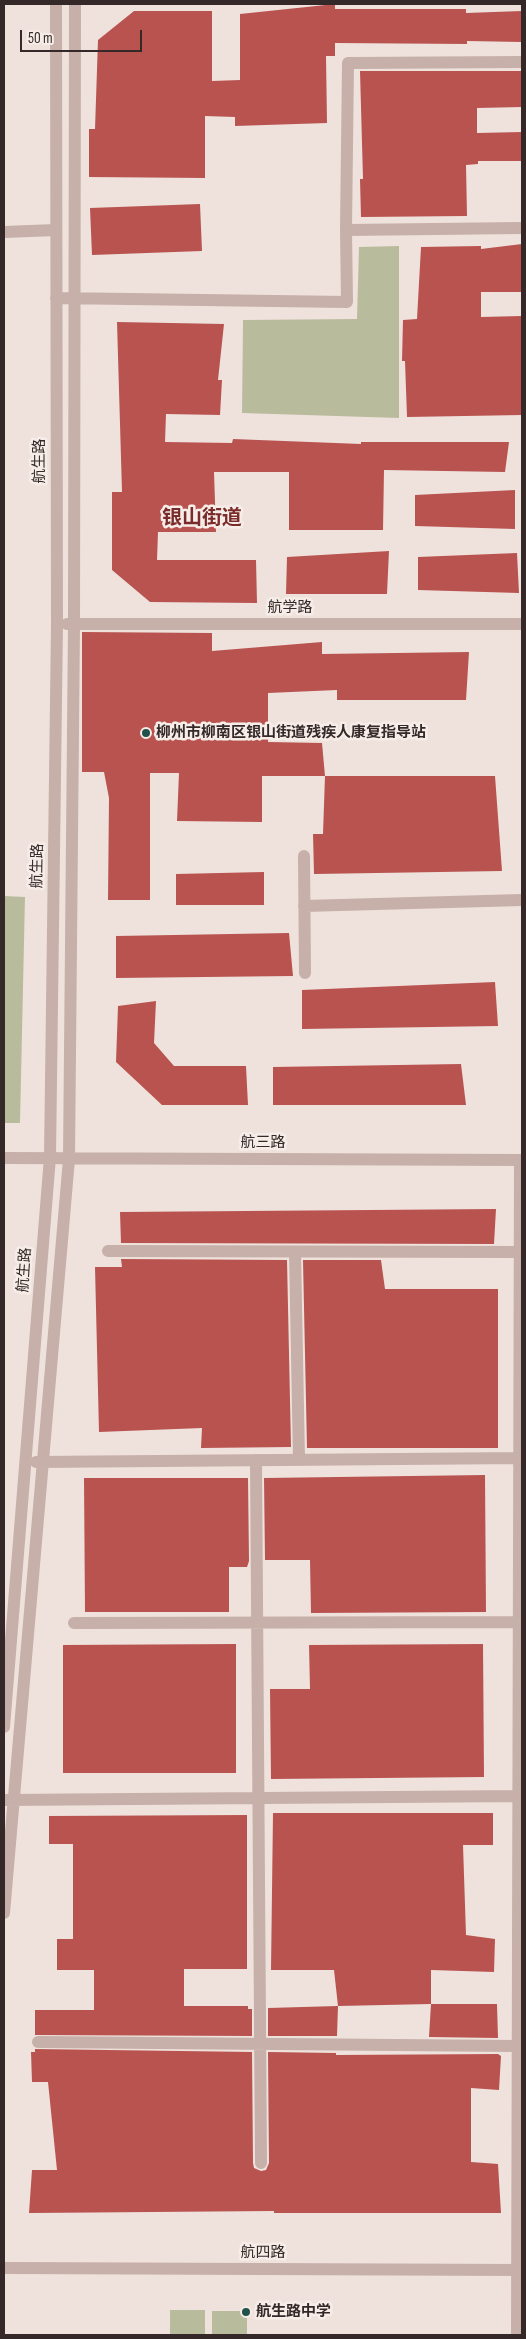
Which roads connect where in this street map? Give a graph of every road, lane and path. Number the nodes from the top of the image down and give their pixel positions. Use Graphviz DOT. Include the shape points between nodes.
graph roads {
  1 [pos="56,4"];
  2 [pos="75,4"];
  3 [pos="522,62"];
  4 [pos="522,228"];
  5 [pos="56,230"];
  6 [pos="346,230"];
  7 [pos="4,232"];
  8 [pos="56,298"];
  9 [pos="75,298"];
  10 [pos="57,624"];
  11 [pos="74,624"];
  12 [pos="522,624"];
  13 [pos="304,856"];
  14 [pos="522,900"];
  15 [pos="304,906"];
  16 [pos="305,973"];
  17 [pos="50,1157"];
  18 [pos="4,1158"];
  19 [pos="69,1158"];
  20 [pos="521,1160"];
  21 [pos="108,1251"];
  22 [pos="295,1252"];
  23 [pos="519,1252"];
  24 [pos="520,1458"];
  25 [pos="256,1460"];
  26 [pos="299,1460"];
  27 [pos="26,1462"];
  28 [pos="43,1462"];
  29 [pos="518,1622"];
  30 [pos="257,1623"];
  31 [pos="74,1624"];
  32 [pos="4,1727"];
  33 [pos="520,1796"];
  34 [pos="259,1798"];
  35 [pos="9,1800"];
  36 [pos="4,1914"];
  37 [pos="520,2004"];
  38 [pos="38,2042"];
  39 [pos="260,2044"];
  40 [pos="516,2046"];
  41 [pos="261,2163"];
  42 [pos="4,2268"];
  43 [pos="519,2270"];
  44 [pos="517,2335"];
  1 -- 5 [label="street, 航生路"];
  2 -- 9 [label="street"];
  3 -- 6 [label="street" via="348,63"];
  4 -- 6 [label="street"];
  5 -- 7 [label="street"];
  5 -- 8 [label="street, 航生路"];
  6 -- 9 [label="street" via="347,302"];
  8 -- 9 [label="street"];
  8 -- 10 [label="street, 航生路"];
  9 -- 11 [label="street"];
  10 -- 11 [label="street, 航学路"];
  10 -- 17 [label="street, 航生路"];
  11 -- 12 [label="street, 航学路"];
  11 -- 19 [label="street"];
  13 -- 15 [label="street"];
  14 -- 15 [label="street"];
  15 -- 16 [label="street"];
  17 -- 18 [label="street, 航三路"];
  17 -- 19 [label="street, 航三路"];
  17 -- 27 [label="street, 航生路"];
  19 -- 20 [label="street, 航三路"];
  19 -- 28 [label="street"];
  20 -- 23 [label="street"];
  21 -- 22 [label="street"];
  22 -- 23 [label="street"];
  22 -- 26 [label="street"];
  23 -- 24 [label="street"];
  24 -- 26 [label="street"];
  24 -- 29 [label="street"];
  25 -- 26 [label="street"];
  25 -- 28 [label="street"];
  25 -- 30 [label="street"];
  27 -- 28 [label="street"];
  27 -- 32 [label="street, 航生路"];
  28 -- 35 [label="street"];
  29 -- 30 [label="street"];
  29 -- 33 [label="street"];
  30 -- 31 [label="street"];
  30 -- 34 [label="street"];
  33 -- 34 [label="street"];
  33 -- 37 [label="street"];
  34 -- 35 [label="street"];
  34 -- 39 [label="street"];
  35 -- 36 [label="street"];
  37 -- 40 [label="street"];
  38 -- 39 [label="street"];
  39 -- 40 [label="street"];
  39 -- 41 [label="street"];
  40 -- 43 [label="street"];
  42 -- 43 [label="street, 航四路"];
  43 -- 44 [label="street"];
}
